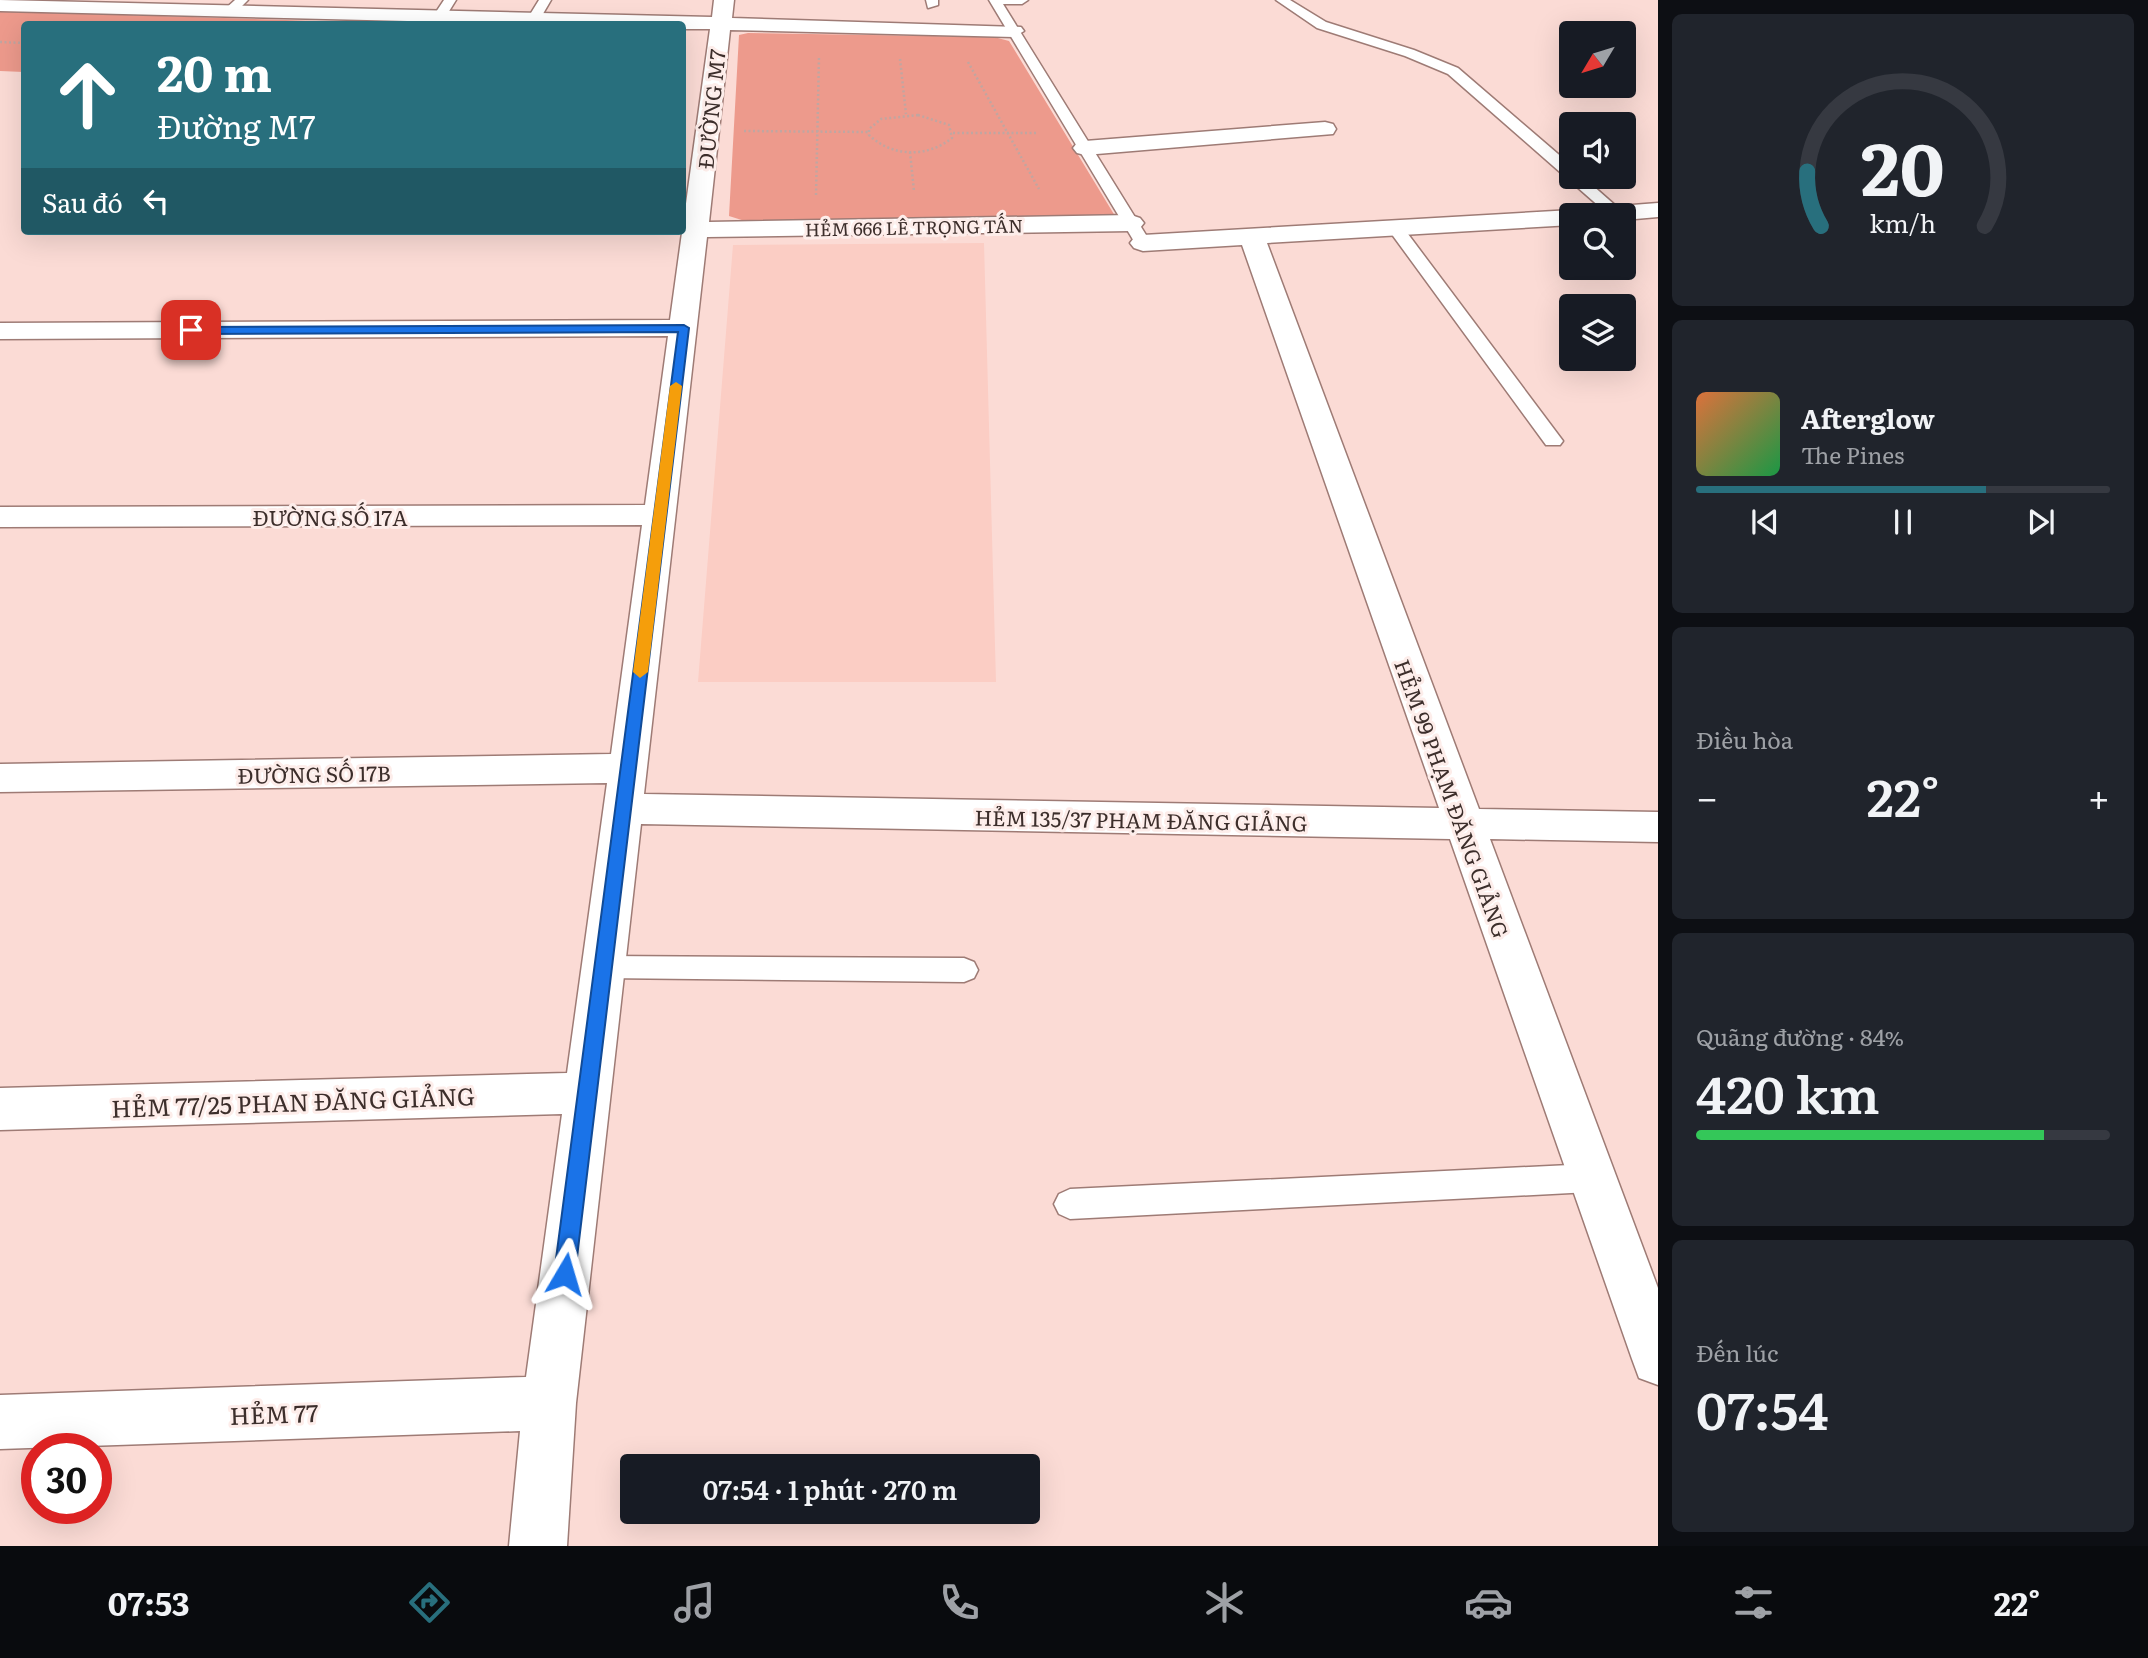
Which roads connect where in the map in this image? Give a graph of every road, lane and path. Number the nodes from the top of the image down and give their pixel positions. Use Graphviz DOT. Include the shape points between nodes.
graph roads {
  1 [pos="450,0"];
  2 [pos="545,0"];
  3 [pos="1022,0"];
  4 [pos="1282,0"];
  5 [pos="995,1"];
  6 [pos="133,4"];
  7 [pos="0,5"];
  8 [pos="235,6"];
  9 [pos="721,13"];
  10 [pos="438,18"];
  11 [pos="532,21"];
  12 [pos="1014,31"];
  13 [pos="0,42"];
  14 [pos="21,43"];
  15 [pos="820,56"];
  16 [pos="900,56"];
  17 [pos="965,58"];
  18 [pos="906,114"];
  19 [pos="744,120"];
  20 [pos="1325,129"];
  21 [pos="817,132"];
  22 [pos="869,132"];
  23 [pos="953,133"];
  24 [pos="1007,133"];
  25 [pos="1081,141"];
  26 [pos="1559,164"];
  27 [pos="1584,189"];
  28 [pos="816,197"];
  29 [pos="1043,197"];
  30 [pos="1596,203"];
  31 [pos="1658,210"];
  32 [pos="1636,212"];
  33 [pos="1559,218"];
  34 [pos="1396,229"];
  35 [pos="696,230"];
  36 [pos="1137,233"];
  37 [pos="1252,237"];
  38 [pos="684,328"];
  39 [pos="0,331"];
  40 [pos="1553,441"];
  41 [pos="660,515"];
  42 [pos="0,517"];
  43 [pos="628,768"];
  44 [pos="0,778"];
  45 [pos="623,809"];
  46 [pos="1463,825"];
  47 [pos="1658,827"];
  48 [pos="603,967"];
  49 [pos="964,970"];
  50 [pos="587,1093"];
  51 [pos="0,1109"];
  52 [pos="1590,1178"];
  53 [pos="1070,1204"];
  54 [pos="1658,1359"];
  55 [pos="549,1403"];
  56 [pos="0,1422"];
  57 [pos="538,1546"];
  1 -- 10 [label="lane"];
  2 -- 11 [label="lane"];
  3 -- 5 [label="lane"];
  4 -- 26 [label="lane" via="1311,22 1453,71"];
  5 -- 12 [label="lane"];
  6 -- 7 [label="street"];
  6 -- 8 [label="street"];
  8 -- 10 [label="street"];
  9 -- 11 [label="street"];
  9 -- 12 [label="street"];
  9 -- 35 [label="street, ĐƯỜNG M7"];
  10 -- 11 [label="street"];
  12 -- 25 [label="lane"];
  13 -- 14 [label="path"];
  15 -- 21 [label="path"];
  16 -- 18 [label="path"];
  17 -- 24 [label="path"];
  18 -- 22 [label="path" via="881,119"];
  18 -- 23 [label="path" via="941,121"];
  19 -- 21 [label="path" via="743,131"];
  20 -- 25 [label="street"];
  21 -- 22 [label="path"];
  21 -- 28 [label="path"];
  22 -- 23 [label="path" via="883,146 910,152 938,148 947,144"];
  23 -- 24 [label="path"];
  24 -- 25 [label="path"];
  24 -- 29 [label="path"];
  25 -- 36 [label="lane"];
  27 -- 30 [label="lane"];
  31 -- 32 [label="street"];
  33 -- 34 [label="street, HẺM 666 LÊ TRỌNG TẤN"];
  34 -- 37 [label="street, HẺM 666 LÊ TRỌNG TẤN"];
  34 -- 40 [label="lane"];
  35 -- 36 [label="street, HẺM 666 LÊ TRỌNG TẤN"];
  35 -- 38 [label="street, ĐƯỜNG M7"];
  36 -- 37 [label="street, HẺM 666 LÊ TRỌNG TẤN"];
  37 -- 46 [label="street, HẺM 99 PHẠM ĐĂNG GIẢNG"];
  38 -- 39 [label="street"];
  38 -- 41 [label="street, ĐƯỜNG M7"];
  41 -- 42 [label="street, ĐƯỜNG SỐ 17A"];
  41 -- 43 [label="street, ĐƯỜNG M7"];
  43 -- 44 [label="street, ĐƯỜNG SỐ 17B"];
  43 -- 45 [label="street, ĐƯỜNG M7"];
  45 -- 46 [label="street, HẺM 135/37 PHẠM ĐĂNG GIẢNG"];
  45 -- 48 [label="street, ĐƯỜNG M7"];
  46 -- 47 [label="street, HẺM 135/37 PHẠM ĐĂNG GIẢNG"];
  46 -- 52 [label="street, HẺM 99 PHẠM ĐĂNG GIẢNG"];
  48 -- 49 [label="lane"];
  48 -- 50 [label="street, ĐƯỜNG M7"];
  50 -- 51 [label="street, HẺM 77/25 PHAN ĐĂNG GIẢNG"];
  50 -- 55 [label="street, ĐƯỜNG M7"];
  52 -- 53 [label="lane"];
  52 -- 54 [label="street, HẺM 99 PHẠM ĐĂNG GIẢNG"];
  55 -- 56 [label="street, HẺM 77"];
  55 -- 57 [label="street, ĐƯỜNG M7"];
}
